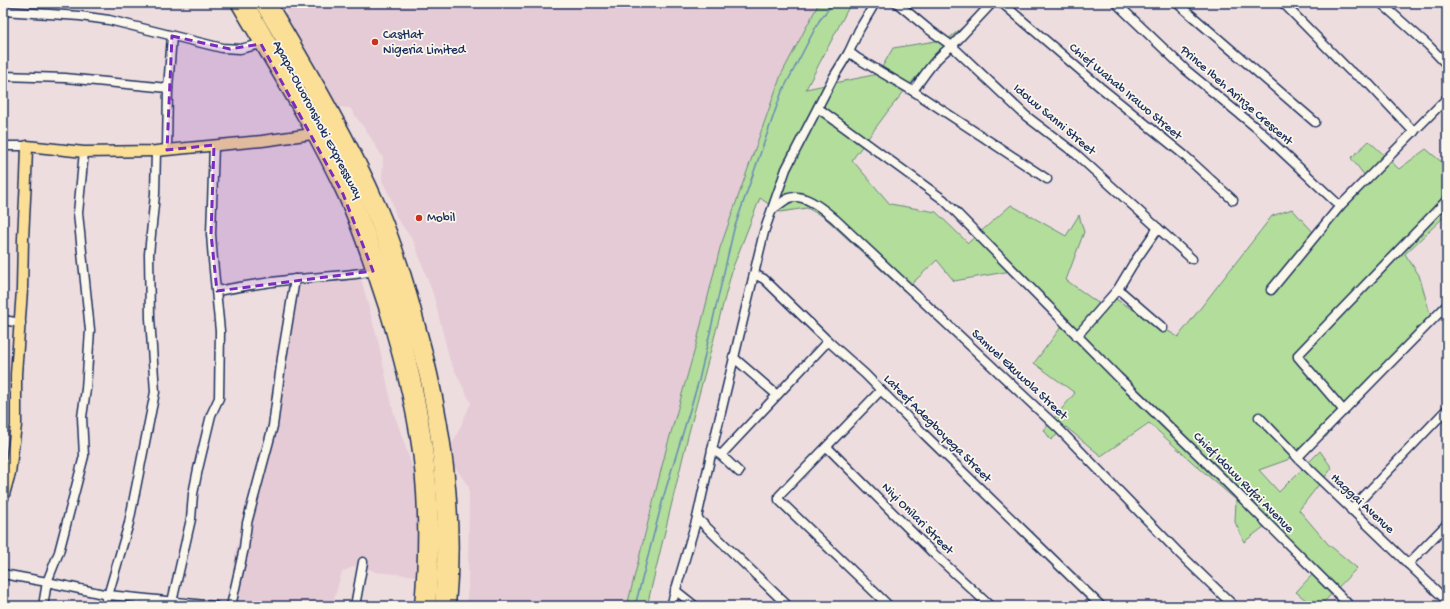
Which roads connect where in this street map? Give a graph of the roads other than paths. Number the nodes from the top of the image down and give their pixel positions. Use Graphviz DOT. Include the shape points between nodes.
graph roads {
  1 [pos="236,3"];
  2 [pos="247,3"];
  3 [pos="261,3"];
  4 [pos="271,3"];
  5 [pos="875,3"];
  6 [pos="897,3"];
  7 [pos="992,3"];
  8 [pos="1002,3"];
  9 [pos="1116,3"];
  10 [pos="1177,3"];
  11 [pos="1283,3"];
  12 [pos="1381,3"];
  13 [pos="3,11"];
  14 [pos="172,36"];
  15 [pos="260,44"];
  16 [pos="952,46"];
  17 [pos="849,52"];
  18 [pos="1447,64"];
  19 [pos="3,76"];
  20 [pos="168,88"];
  21 [pos="913,91"];
  22 [pos="319,94"];
  23 [pos="1447,98"];
  24 [pos="818,108"];
  25 [pos="1315,122"];
  26 [pos="1414,132"];
  27 [pos="312,134"];
  28 [pos="214,145"];
  29 [pos="3,146"];
  30 [pos="27,146"];
  31 [pos="167,150"];
  32 [pos="156,151"];
  33 [pos="84,152"];
  34 [pos="1047,179"];
  35 [pos="1233,200"];
  36 [pos="1447,200"];
  37 [pos="1340,206"];
  38 [pos="771,211"];
  39 [pos="1158,228"];
  40 [pos="1192,259"];
  41 [pos="374,263"];
  42 [pos="754,274"];
  43 [pos="295,279"];
  44 [pos="1118,289"];
  45 [pos="1272,290"];
  46 [pos="217,291"];
  47 [pos="1447,305"];
  48 [pos="3,320"];
  49 [pos="20,324"];
  50 [pos="1163,328"];
  51 [pos="1077,336"];
  52 [pos="828,341"];
  53 [pos="734,357"];
  54 [pos="431,384"];
  55 [pos="881,390"];
  56 [pos="777,395"];
  57 [pos="1447,409"];
  58 [pos="1344,411"];
  59 [pos="1259,417"];
  60 [pos="827,447"];
  61 [pos="712,450"];
  62 [pos="721,455"];
  63 [pos="1299,460"];
  64 [pos="739,472"];
  65 [pos="3,495"];
  66 [pos="1351,510"];
  67 [pos="697,518"];
  68 [pos="1447,524"];
  69 [pos="363,562"];
  70 [pos="1408,564"];
  71 [pos="3,574"];
  72 [pos="47,582"];
  73 [pos="675,590"];
  74 [pos="108,595"];
  75 [pos="1447,601"];
  76 [pos="167,603"];
  77 [pos="43,606"];
  78 [pos="105,606"];
  79 [pos="215,606"];
  80 [pos="232,606"];
  81 [pos="355,606"];
  82 [pos="420,606"];
  83 [pos="429,606"];
  84 [pos="441,606"];
  85 [pos="450,606"];
  86 [pos="671,606"];
  87 [pos="695,606"];
  88 [pos="788,606"];
  89 [pos="889,606"];
  90 [pos="990,606"];
  91 [pos="1100,606"];
  92 [pos="1234,606"];
  93 [pos="1350,606"];
  1 -- 15 [label="main road, Apapa-Oworonshoki Expressway"];
  2 -- 41 [label="highway, Apapa-Oworonshoki Expressway" via="325,138 351,191"];
  3 -- 22 [label="highway, Apapa-Oworonshoki Expressway"];
  4 -- 22 [label="main road, Apapa-Oworonshoki Expressway"];
  5 -- 17 [label="street"];
  6 -- 16 [label="street, Idowu Sanni Street"];
  7 -- 16 [label="street"];
  8 -- 35 [label="street, Chief Wahab Irawo Street" via="1184,155"];
  9 -- 37 [label="street, Prince Ibeh Arinze Crescent" via="1186,70 1259,130"];
  10 -- 25 [label="street"];
  11 -- 26 [label="street" via="1350,70 1369,84"];
  12 -- 18 [label="street"];
  13 -- 14 [label="street" via="109,20"];
  14 -- 15 [label="street" via="230,49"];
  14 -- 20 [label="street"];
  15 -- 27 [label="main road, Apapa-Oworonshoki Expressway"];
  16 -- 21 [label="street" via="931,65"];
  16 -- 39 [label="street, Idowu Sanni Street" via="1026,116 1076,154"];
  17 -- 21 [label="street"];
  17 -- 24 [label="street"];
  19 -- 20 [label="street" via="72,79"];
  20 -- 31 [label="street"];
  21 -- 34 [label="street"];
  22 -- 54 [label="highway, Apapa-Oworonshoki Expressway" via="382,237"];
  23 -- 26 [label="street"];
  24 -- 38 [label="street" via="786,169"];
  24 -- 51 [label="street, Chief Idowu Rufai Avenue" via="944,200"];
  26 -- 37 [label="street"];
  27 -- 28 [label="main road"];
  27 -- 41 [label="main road, Apapa-Oworonshoki Expressway"];
  28 -- 31 [label="main road"];
  28 -- 46 [label="street" via="211,234"];
  29 -- 30 [label="street"];
  30 -- 33 [label="main road"];
  30 -- 49 [label="main road"];
  31 -- 32 [label="main road"];
  32 -- 33 [label="main road"];
  32 -- 74 [label="street" via="149,254 155,392 129,523"];
  33 -- 72 [label="street" via="78,213 90,330 82,417 84,456 59,552"];
  36 -- 58 [label="street" via="1298,355"];
  37 -- 45 [label="street"];
  38 -- 42 [label="street"];
  38 -- 92 [label="street, Samuel Ekuwola Street" via="788,198 796,197 818,205 835,219 1058,428"];
  39 -- 40 [label="street, Idowu Sanni Street"];
  39 -- 44 [label="street"];
  41 -- 43 [label="street" via="355,274"];
  41 -- 82 [label="main road, Apapa-Oworonshoki Expressway" via="415,433 423,516"];
  41 -- 83 [label="highway, Apapa-Oworonshoki Expressway" via="398,316 417,390 424,430 431,494 432,556"];
  42 -- 52 [label="street, Lateef Adegboyega Street" via="764,279"];
  42 -- 53 [label="street"];
  43 -- 46 [label="street"];
  43 -- 80 [label="street" via="279,372 273,426 247,523"];
  44 -- 50 [label="street"];
  44 -- 51 [label="street"];
  46 -- 76 [label="street" via="220,331 219,398 211,415 198,469 190,519"];
  47 -- 58 [label="street"];
  48 -- 49 [label="street"];
  49 -- 65 [label="main road" via="14,449"];
  51 -- 93 [label="street, Chief Idowu Rufai Avenue"];
  52 -- 55 [label="street, Lateef Adegboyega Street"];
  52 -- 56 [label="street"];
  53 -- 56 [label="street"];
  53 -- 61 [label="street"];
  54 -- 84 [label="highway, Apapa-Oworonshoki Expressway" via="444,509"];
  54 -- 85 [label="main road, Apapa-Oworonshoki Expressway" via="446,447 452,498"];
  55 -- 60 [label="street"];
  55 -- 91 [label="street, Lateef Adegboyega Street"];
  56 -- 62 [label="street"];
  57 -- 66 [label="street"];
  58 -- 63 [label="street" via="1299,456"];
  59 -- 63 [label="street, Haggai Avenue"];
  60 -- 89 [label="street" via="779,496 780,500"];
  60 -- 90 [label="street, Niyi Onilari Street"];
  61 -- 62 [label="street"];
  61 -- 67 [label="street"];
  62 -- 64 [label="street"];
  63 -- 66 [label="street, Haggai Avenue"];
  66 -- 70 [label="street, Haggai Avenue"];
  67 -- 73 [label="street"];
  67 -- 88 [label="street"];
  68 -- 70 [label="street"];
  69 -- 81 [label="street"];
  70 -- 75 [label="street, Haggai Avenue"];
  71 -- 72 [label="street"];
  72 -- 74 [label="street"];
  72 -- 77 [label="street"];
  73 -- 86 [label="street"];
  73 -- 87 [label="street"];
  74 -- 76 [label="street"];
  74 -- 78 [label="street"];
  76 -- 79 [label="street"];
}
